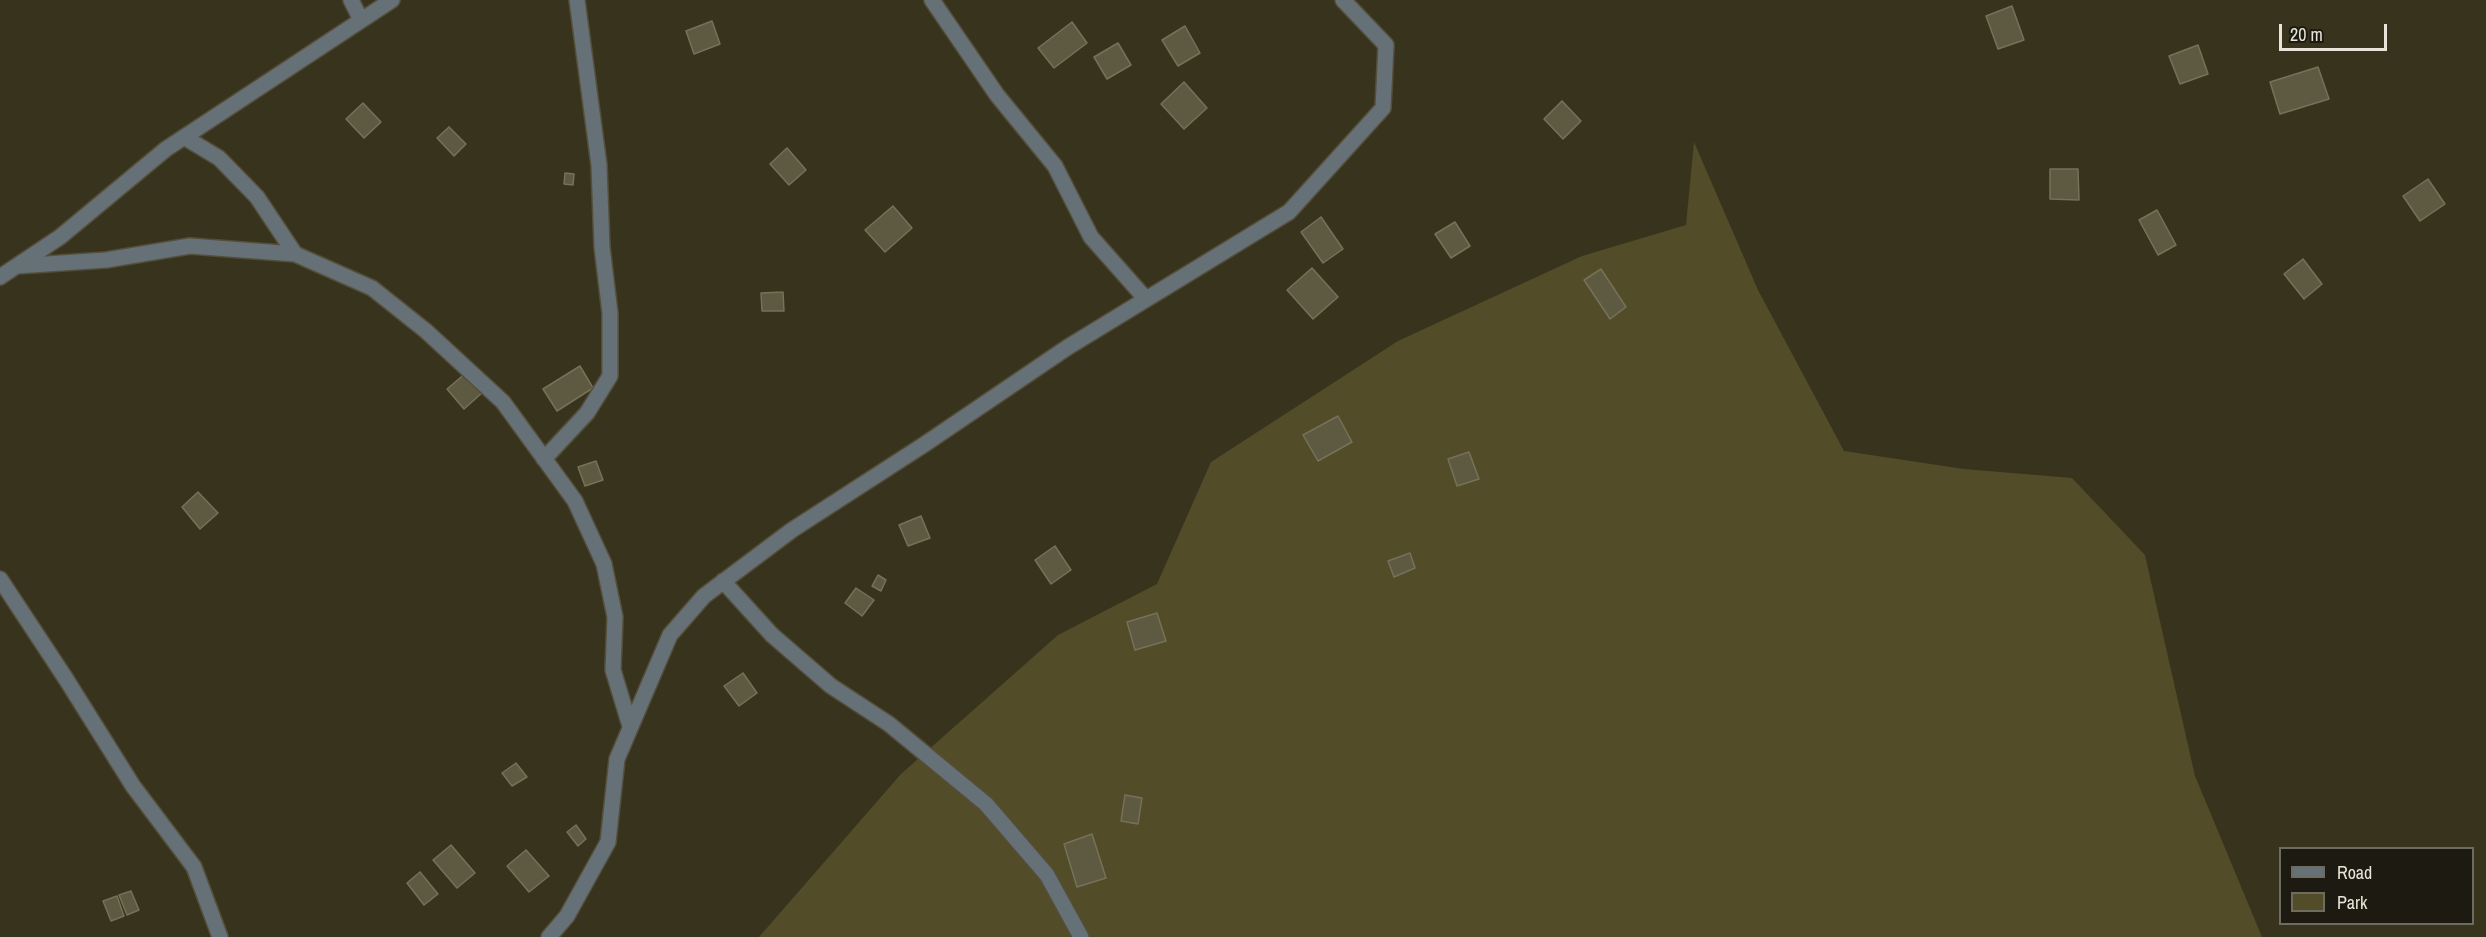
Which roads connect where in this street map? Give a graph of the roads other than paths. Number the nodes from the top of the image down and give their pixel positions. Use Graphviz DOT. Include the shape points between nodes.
graph roads {
  1 [pos="351,0"];
  2 [pos="392,0"];
  3 [pos="577,0"];
  4 [pos="932,0"];
  5 [pos="1343,0"];
  6 [pos="362,20"];
  7 [pos="184,137"];
  8 [pos="295,254"];
  9 [pos="17,266"];
  10 [pos="0,277"];
  11 [pos="1145,298"];
  12 [pos="544,459"];
  13 [pos="0,579"];
  14 [pos="723,581"];
  15 [pos="630,726"];
  16 [pos="220,937"];
  17 [pos="549,937"];
  18 [pos="1081,937"];
  1 -- 6 [label="street"];
  2 -- 6 [label="street"];
  3 -- 12 [label="street" via="599,165 602,247 610,313 610,376 587,413"];
  4 -- 11 [label="street" via="997,95 1054,166 1090,237"];
  5 -- 11 [label="street" via="1386,45 1383,108 1289,212"];
  6 -- 7 [label="street"];
  7 -- 8 [label="street" via="219,158 257,197"];
  7 -- 9 [label="street" via="60,237"];
  8 -- 9 [label="street" via="190,246 106,260"];
  8 -- 12 [label="street" via="372,288 426,332 503,402"];
  9 -- 10 [label="street"];
  11 -- 14 [label="street" via="792,530"];
  12 -- 15 [label="street" via="575,501 604,564 615,617 614,670"];
  13 -- 16 [label="street" via="133,786 194,867"];
  14 -- 15 [label="street" via="704,596 670,635"];
  14 -- 18 [label="street" via="772,635 831,686 889,724 986,804 1047,875"];
  15 -- 17 [label="street" via="617,759 608,842 567,916"];
}
